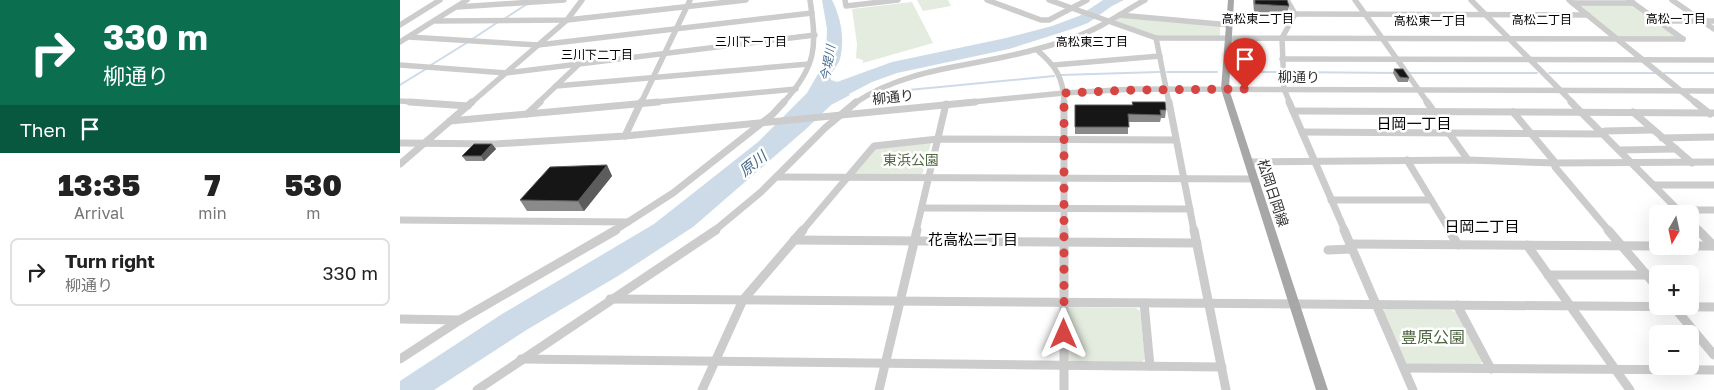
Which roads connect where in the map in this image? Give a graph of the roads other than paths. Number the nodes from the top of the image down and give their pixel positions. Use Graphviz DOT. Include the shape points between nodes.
graph roads {
  1 [pos="440,0"];
  2 [pos="467,0"];
  3 [pos="564,0"];
  4 [pos="582,0"];
  5 [pos="690,0"];
  6 [pos="746,0"];
  7 [pos="810,0"];
  8 [pos="845,0"];
  9 [pos="898,0"];
  10 [pos="987,0"];
  11 [pos="1049,0"];
  12 [pos="1087,0"];
  13 [pos="1145,0"];
  14 [pos="1231,0"];
  15 [pos="1287,0"];
  16 [pos="1355,0"];
  17 [pos="1471,0"];
  18 [pos="1672,0"];
  19 [pos="1571,1"];
  20 [pos="1631,1"];
  21 [pos="457,7"];
  22 [pos="687,7"];
  23 [pos="1075,9"];
  24 [pos="812,14"];
  25 [pos="1295,14"];
  26 [pos="1365,14"];
  27 [pos="1119,15"];
  28 [pos="1485,15"];
  29 [pos="1588,15"];
  30 [pos="568,20"];
  31 [pos="436,21"];
  32 [pos="1108,21"];
  33 [pos="1658,21"];
  34 [pos="1702,21"];
  35 [pos="1714,21"];
  36 [pos="400,25"];
  37 [pos="1230,25"];
  38 [pos="676,29"];
  39 [pos="1714,29"];
  40 [pos="815,35"];
  41 [pos="409,37"];
  42 [pos="1156,38"];
  43 [pos="1229,38"];
  44 [pos="1282,38"];
  45 [pos="1382,38"];
  46 [pos="1509,39"];
  47 [pos="1618,39"];
  48 [pos="400,42"];
  49 [pos="538,45"];
  50 [pos="1037,50"];
  51 [pos="664,54"];
  52 [pos="1160,56"];
  53 [pos="1282,59"];
  54 [pos="1397,59"];
  55 [pos="1530,60"];
  56 [pos="1644,60"];
  57 [pos="1714,60"];
  58 [pos="579,64"];
  59 [pos="809,64"];
  60 [pos="400,65"];
  61 [pos="1054,65"];
  62 [pos="506,73"];
  63 [pos="653,78"];
  64 [pos="556,86"];
  65 [pos="796,88"];
  66 [pos="1166,89"];
  67 [pos="1225,89"];
  68 [pos="1284,89"];
  69 [pos="1417,90"];
  70 [pos="1560,90"];
  71 [pos="1682,90"];
  72 [pos="1714,90"];
  73 [pos="1064,93"];
  74 [pos="400,101"];
  75 [pos="641,103"];
  76 [pos="946,104"];
  77 [pos="468,106"];
  78 [pos="1293,112"];
  79 [pos="1434,112"];
  80 [pos="1513,112"];
  81 [pos="1582,112"];
  82 [pos="1632,112"];
  83 [pos="527,114"];
  84 [pos="1712,114"];
  85 [pos="839,115"];
  86 [pos="450,121"];
  87 [pos="763,122"];
  88 [pos="1653,130"];
  89 [pos="1302,132"];
  90 [pos="1449,133"];
  91 [pos="1602,133"];
  92 [pos="1532,134"];
  93 [pos="625,136"];
  94 [pos="1714,137"];
  95 [pos="1662,138"];
  96 [pos="938,139"];
  97 [pos="1064,140"];
  98 [pos="1176,140"];
  99 [pos="400,143"];
  100 [pos="422,145"];
  101 [pos="1676,149"];
  102 [pos="1620,150"];
  103 [pos="1407,160"];
  104 [pos="1468,160"];
  105 [pos="1314,161"];
  106 [pos="1249,162"];
  107 [pos="1714,162"];
  108 [pos="1632,163"];
  109 [pos="1692,163"];
  110 [pos="400,164"];
  111 [pos="1554,164"];
  112 [pos="777,177"];
  113 [pos="847,177"];
  114 [pos="929,178"];
  115 [pos="1064,178"];
  116 [pos="1184,179"];
  117 [pos="1254,179"];
  118 [pos="1714,184"];
  119 [pos="1654,185"];
  120 [pos="1331,200"];
  121 [pos="1431,200"];
  122 [pos="1673,205"];
  123 [pos="922,208"];
  124 [pos="1064,209"];
  125 [pos="1190,209"];
  126 [pos="1714,210"];
  127 [pos="1699,211"];
  128 [pos="400,220"];
  129 [pos="629,222"];
  130 [pos="1699,230"];
  131 [pos="794,240"];
  132 [pos="914,241"];
  133 [pos="1064,242"];
  134 [pos="1197,243"];
  135 [pos="1458,245"];
  136 [pos="1527,245"];
  137 [pos="1622,245"];
  138 [pos="1649,246"];
  139 [pos="1699,246"];
  140 [pos="1714,246"];
  141 [pos="1351,247"];
  142 [pos="1328,250"];
  143 [pos="1548,275"];
  144 [pos="1647,275"];
  145 [pos="1649,277"];
  146 [pos="610,299"];
  147 [pos="743,300"];
  148 [pos="900,301"];
  149 [pos="1064,302"];
  150 [pos="1144,303"];
  151 [pos="1209,303"];
  152 [pos="1294,304"];
  153 [pos="1376,304"];
  154 [pos="1457,305"];
  155 [pos="1570,306"];
  156 [pos="1649,306"];
  157 [pos="1699,307"];
  158 [pos="1714,307"];
  159 [pos="1681,315"];
  160 [pos="400,319"];
  161 [pos="460,320"];
  162 [pos="1714,354"];
  163 [pos="400,359"];
  164 [pos="521,359"];
  165 [pos="715,361"];
  166 [pos="885,363"];
  167 [pos="1064,365"];
  168 [pos="1150,366"];
  169 [pos="1222,367"];
  170 [pos="1404,368"];
  171 [pos="1491,369"];
  172 [pos="1616,369"];
  173 [pos="1714,370"];
  174 [pos="477,390"];
  175 [pos="702,390"];
  176 [pos="879,390"];
  177 [pos="1064,390"];
  178 [pos="1226,390"];
  179 [pos="1322,390"];
  180 [pos="1413,390"];
  181 [pos="1630,390"];
  1 -- 36 [label="street"];
  2 -- 21 [label="street"];
  3 -- 21 [label="street"];
  4 -- 30 [label="street"];
  5 -- 22 [label="street"];
  6 -- 22 [label="street"];
  7 -- 24 [label="street"];
  8 -- 9 [label="street" via="846,6"];
  10 -- 23 [label="street" via="1041,20"];
  11 -- 23 [label="street"];
  12 -- 23 [label="street"];
  13 -- 27 [label="street"];
  14 -- 37 [label="main road, 松岡日岡線"];
  15 -- 25 [label="street"];
  16 -- 26 [label="street"];
  17 -- 28 [label="street"];
  18 -- 34 [label="street"];
  19 -- 20 [label="street"];
  19 -- 29 [label="street"];
  20 -- 33 [label="street"];
  21 -- 31 [label="street"];
  22 -- 30 [label="street"];
  22 -- 38 [label="street"];
  23 -- 32 [label="street"];
  24 -- 38 [label="street"];
  24 -- 40 [label="street"];
  25 -- 26 [label="street"];
  25 -- 44 [label="street"];
  26 -- 28 [label="street"];
  26 -- 45 [label="street"];
  27 -- 32 [label="street"];
  27 -- 37 [label="street"];
  28 -- 29 [label="street"];
  28 -- 46 [label="street"];
  29 -- 47 [label="street"];
  30 -- 31 [label="street"];
  30 -- 49 [label="street"];
  31 -- 41 [label="street"];
  32 -- 42 [label="street"];
  32 -- 50 [label="street"];
  33 -- 34 [label="street"];
  33 -- 47 [label="street" via="1683,39"];
  34 -- 35 [label="street"];
  34 -- 39 [label="street"];
  37 -- 43 [label="main road, 松岡日岡線"];
  38 -- 49 [label="street"];
  38 -- 51 [label="street"];
  40 -- 51 [label="street"];
  40 -- 59 [label="street"];
  41 -- 48 [label="street"];
  41 -- 49 [label="street"];
  42 -- 43 [label="street"];
  42 -- 52 [label="street"];
  43 -- 44 [label="street"];
  43 -- 67 [label="main road, 松岡日岡線"];
  44 -- 45 [label="street"];
  44 -- 53 [label="street"];
  45 -- 46 [label="street"];
  45 -- 54 [label="street"];
  46 -- 47 [label="street"];
  46 -- 55 [label="street"];
  47 -- 56 [label="street"];
  49 -- 62 [label="street"];
  50 -- 61 [label="street"];
  50 -- 85 [label="street" via="960,65 892,84 851,104"];
  51 -- 58 [label="street"];
  51 -- 63 [label="street"];
  52 -- 61 [label="street"];
  52 -- 66 [label="street"];
  53 -- 54 [label="street"];
  53 -- 68 [label="street"];
  54 -- 55 [label="street"];
  54 -- 69 [label="street"];
  55 -- 56 [label="street"];
  55 -- 70 [label="street"];
  56 -- 57 [label="street"];
  56 -- 71 [label="street"];
  58 -- 62 [label="street"];
  58 -- 64 [label="street"];
  59 -- 63 [label="street"];
  59 -- 65 [label="street"];
  60 -- 62 [label="street"];
  61 -- 73 [label="street"];
  62 -- 77 [label="street"];
  63 -- 64 [label="street"];
  63 -- 75 [label="street"];
  64 -- 83 [label="street"];
  65 -- 75 [label="street"];
  65 -- 87 [label="street"];
  66 -- 67 [label="street, 柳通り"];
  66 -- 73 [label="street, 柳通り"];
  66 -- 98 [label="street"];
  67 -- 68 [label="street, 柳通り"];
  67 -- 106 [label="main road, 松岡日岡線"];
  68 -- 69 [label="street, 柳通り"];
  68 -- 78 [label="street"];
  69 -- 70 [label="street, 柳通り"];
  69 -- 79 [label="street"];
  70 -- 71 [label="street, 柳通り"];
  70 -- 81 [label="street"];
  71 -- 72 [label="street, 柳通り"];
  71 -- 84 [label="street"];
  73 -- 76 [label="street, 柳通り"];
  73 -- 97 [label="street"];
  74 -- 77 [label="street"];
  75 -- 83 [label="street"];
  75 -- 93 [label="street"];
  76 -- 85 [label="street, 柳通り"];
  76 -- 96 [label="street"];
  77 -- 86 [label="street"];
  78 -- 79 [label="street"];
  78 -- 89 [label="street"];
  79 -- 80 [label="street"];
  79 -- 90 [label="street"];
  80 -- 81 [label="street"];
  80 -- 92 [label="street"];
  81 -- 82 [label="street"];
  81 -- 91 [label="street"];
  82 -- 84 [label="street"];
  82 -- 88 [label="street"];
  83 -- 86 [label="street"];
  85 -- 87 [label="street, 柳通り"];
  85 -- 112 [label="street"];
  86 -- 100 [label="street"];
  87 -- 93 [label="street, 柳通り"];
  87 -- 129 [label="street" via="673,193"];
  88 -- 91 [label="street"];
  88 -- 95 [label="street"];
  89 -- 90 [label="street"];
  89 -- 105 [label="street"];
  90 -- 92 [label="street"];
  90 -- 104 [label="street"];
  91 -- 92 [label="street"];
  91 -- 102 [label="street"];
  92 -- 111 [label="street"];
  93 -- 100 [label="street, 柳通り"];
  94 -- 95 [label="street"];
  95 -- 101 [label="street"];
  96 -- 97 [label="street"];
  96 -- 113 [label="street" via="874,146"];
  96 -- 114 [label="street"];
  97 -- 98 [label="street"];
  97 -- 115 [label="street"];
  98 -- 116 [label="street"];
  99 -- 100 [label="street, 柳通り"];
  100 -- 110 [label="street"];
  101 -- 102 [label="street"];
  101 -- 109 [label="street"];
  102 -- 108 [label="street"];
  103 -- 104 [label="street"];
  103 -- 105 [label="street"];
  103 -- 121 [label="street"];
  104 -- 111 [label="street"];
  105 -- 106 [label="street"];
  105 -- 120 [label="street"];
  106 -- 117 [label="main road, 松岡日岡線"];
  107 -- 109 [label="street"];
  108 -- 109 [label="street"];
  108 -- 111 [label="street"];
  108 -- 119 [label="street"];
  111 -- 137 [label="street"];
  112 -- 113 [label="street"];
  112 -- 146 [label="street" via="706,237"];
  113 -- 114 [label="street"];
  113 -- 131 [label="street"];
  114 -- 115 [label="street"];
  114 -- 123 [label="street"];
  115 -- 116 [label="street"];
  115 -- 124 [label="street"];
  116 -- 117 [label="street"];
  116 -- 125 [label="street"];
  117 -- 152 [label="main road, 松岡日岡線"];
  118 -- 119 [label="street"];
  119 -- 122 [label="street"];
  120 -- 121 [label="street"];
  120 -- 141 [label="street"];
  121 -- 135 [label="street"];
  123 -- 124 [label="street"];
  123 -- 132 [label="street"];
  124 -- 125 [label="street"];
  124 -- 133 [label="street"];
  125 -- 134 [label="street"];
  126 -- 127 [label="street"];
  128 -- 129 [label="street"];
  129 -- 161 [label="street"];
  130 -- 140 [label="street"];
  131 -- 132 [label="street"];
  131 -- 147 [label="street"];
  132 -- 133 [label="street"];
  132 -- 148 [label="street"];
  133 -- 134 [label="street"];
  133 -- 149 [label="street"];
  134 -- 151 [label="street"];
  135 -- 136 [label="street"];
  135 -- 141 [label="street"];
  136 -- 137 [label="street"];
  136 -- 143 [label="street"];
  137 -- 138 [label="street"];
  137 -- 144 [label="street"];
  139 -- 140 [label="street"];
  141 -- 142 [label="street"];
  141 -- 153 [label="street"];
  143 -- 144 [label="street"];
  143 -- 155 [label="street"];
  144 -- 145 [label="street"];
  146 -- 147 [label="street"];
  146 -- 164 [label="street"];
  147 -- 148 [label="street"];
  147 -- 165 [label="street"];
  148 -- 149 [label="street"];
  148 -- 166 [label="street"];
  149 -- 150 [label="street"];
  149 -- 167 [label="street"];
  150 -- 151 [label="street"];
  150 -- 168 [label="street"];
  151 -- 152 [label="street"];
  151 -- 169 [label="street"];
  152 -- 153 [label="street"];
  152 -- 179 [label="main road, 松岡日岡線"];
  153 -- 154 [label="street"];
  153 -- 170 [label="street"];
  154 -- 155 [label="street"];
  154 -- 171 [label="street"];
  155 -- 156 [label="street"];
  155 -- 172 [label="street"];
  157 -- 158 [label="street"];
  159 -- 162 [label="street"];
  160 -- 161 [label="street"];
  161 -- 163 [label="street"];
  164 -- 165 [label="street"];
  164 -- 174 [label="street"];
  165 -- 166 [label="street"];
  165 -- 175 [label="street"];
  166 -- 167 [label="street"];
  166 -- 176 [label="street"];
  167 -- 168 [label="street"];
  167 -- 177 [label="street"];
  168 -- 169 [label="street"];
  169 -- 178 [label="street"];
  170 -- 171 [label="street"];
  170 -- 180 [label="street"];
  171 -- 172 [label="street"];
  172 -- 173 [label="street"];
  172 -- 181 [label="street"];
}
